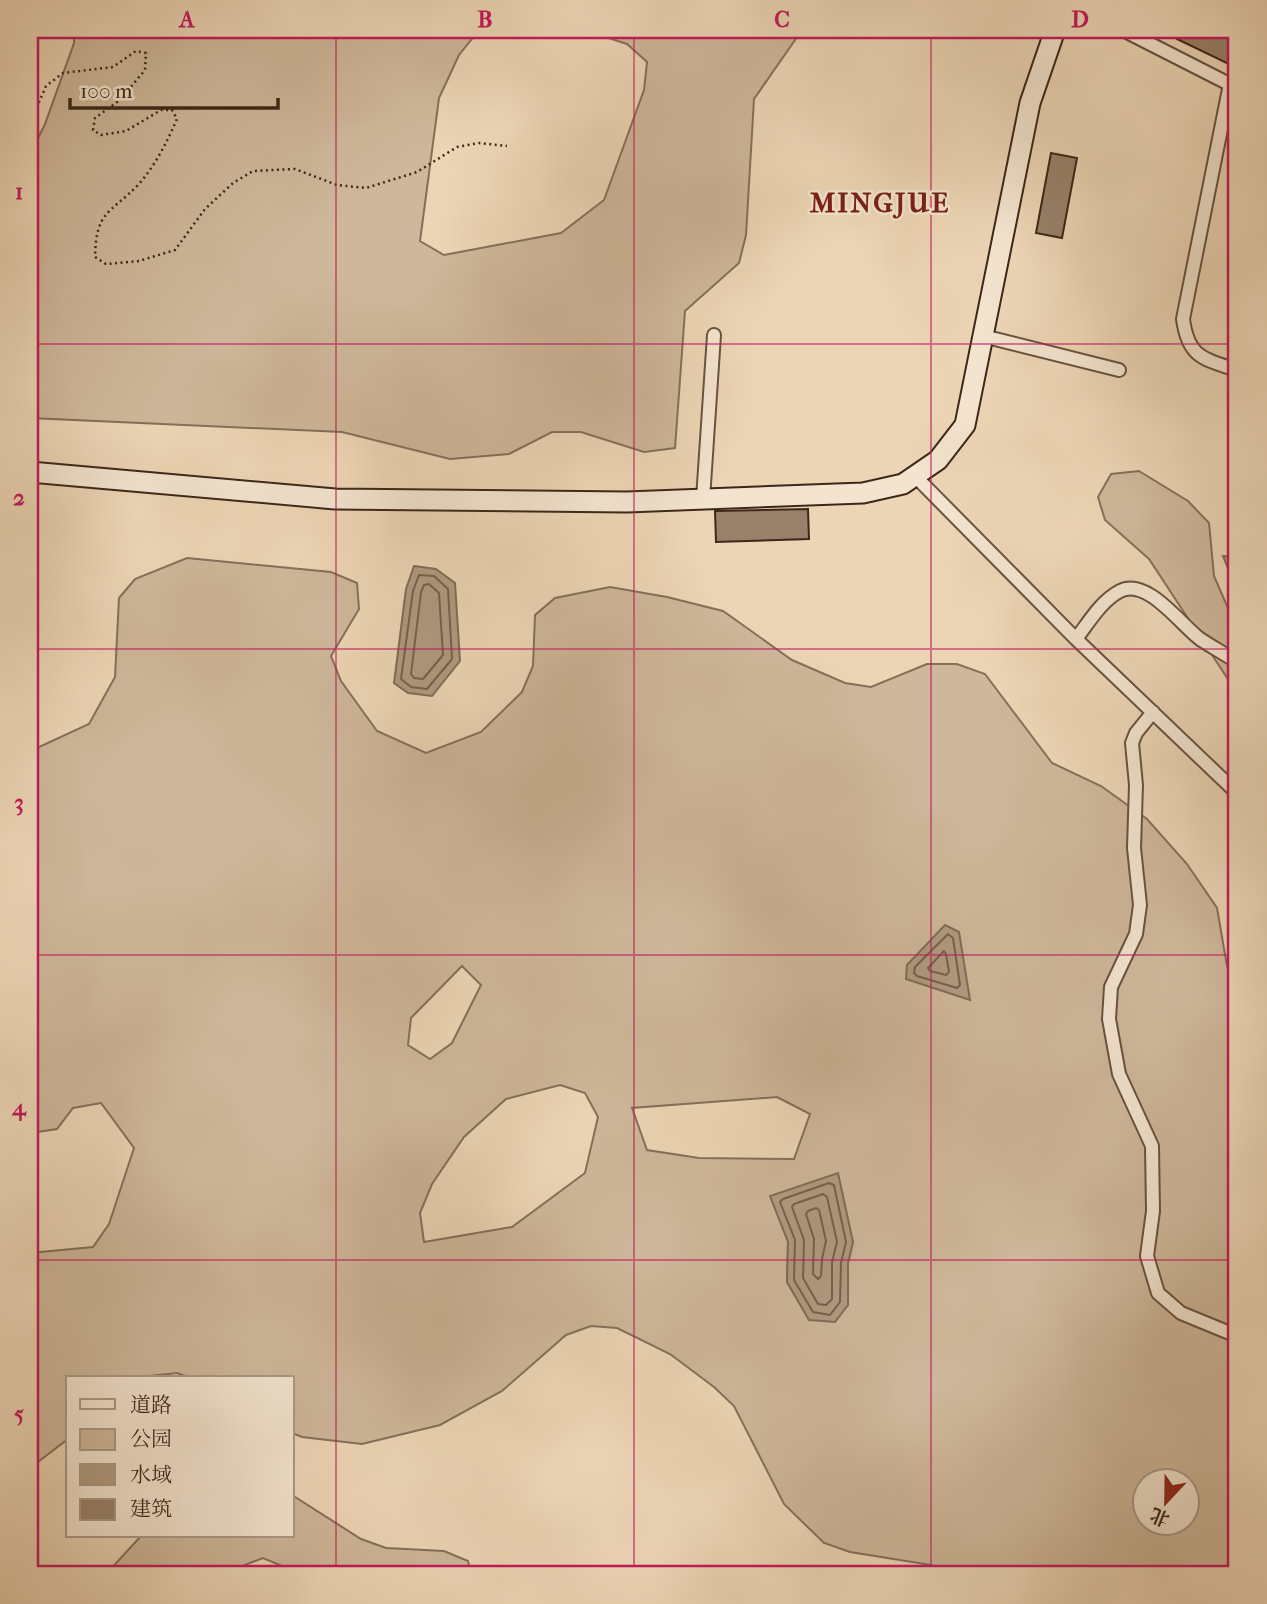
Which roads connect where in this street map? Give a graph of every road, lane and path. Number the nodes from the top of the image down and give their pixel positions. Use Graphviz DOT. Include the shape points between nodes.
graph roads {
  1 [pos="1055,30"];
  2 [pos="1123,30"];
  3 [pos="1234,86"];
  4 [pos="30,123"];
  5 [pos="507,146"];
  6 [pos="714,335"];
  7 [pos="983,336"];
  8 [pos="1119,370"];
  9 [pos="1237,370"];
  10 [pos="30,472"];
  11 [pos="915,476"];
  12 [pos="703,499"];
  13 [pos="1076,639"];
  14 [pos="1237,662"];
  15 [pos="1153,712"];
  16 [pos="1237,793"];
  17 [pos="1237,1336"];
  1 -- 7 [label="main road" via="1030,103"];
  2 -- 3 [label="street"];
  3 -- 9 [label="street" via="1183,319 1186,340 1205,359"];
  4 -- 5 [label="path" via="46,86 62,73 113,67 136,51 146,53 145,70 120,100 95,118 93,130 101,135 126,131 161,110 172,110 177,119 138,184 101,223 95,257 106,264 139,261 176,250 205,209 253,171 295,169 337,185 366,188 417,172 457,147 479,143"];
  6 -- 12 [label="street"];
  7 -- 8 [label="street"];
  7 -- 11 [label="main road" via="965,425 938,460"];
  10 -- 12 [label="main road" via="335,499"];
  11 -- 12 [label="main road" via="903,484 863,493"];
  11 -- 13 [label="street"];
  13 -- 14 [label="street" via="1122,589 1136,590 1151,594 1199,638"];
  13 -- 15 [label="street"];
  15 -- 16 [label="street"];
  15 -- 17 [label="street" via="1132,743 1140,905 1136,934 1111,987 1108,1019 1119,1074 1152,1146 1153,1211 1147,1255 1157,1293 1181,1313"];
}
